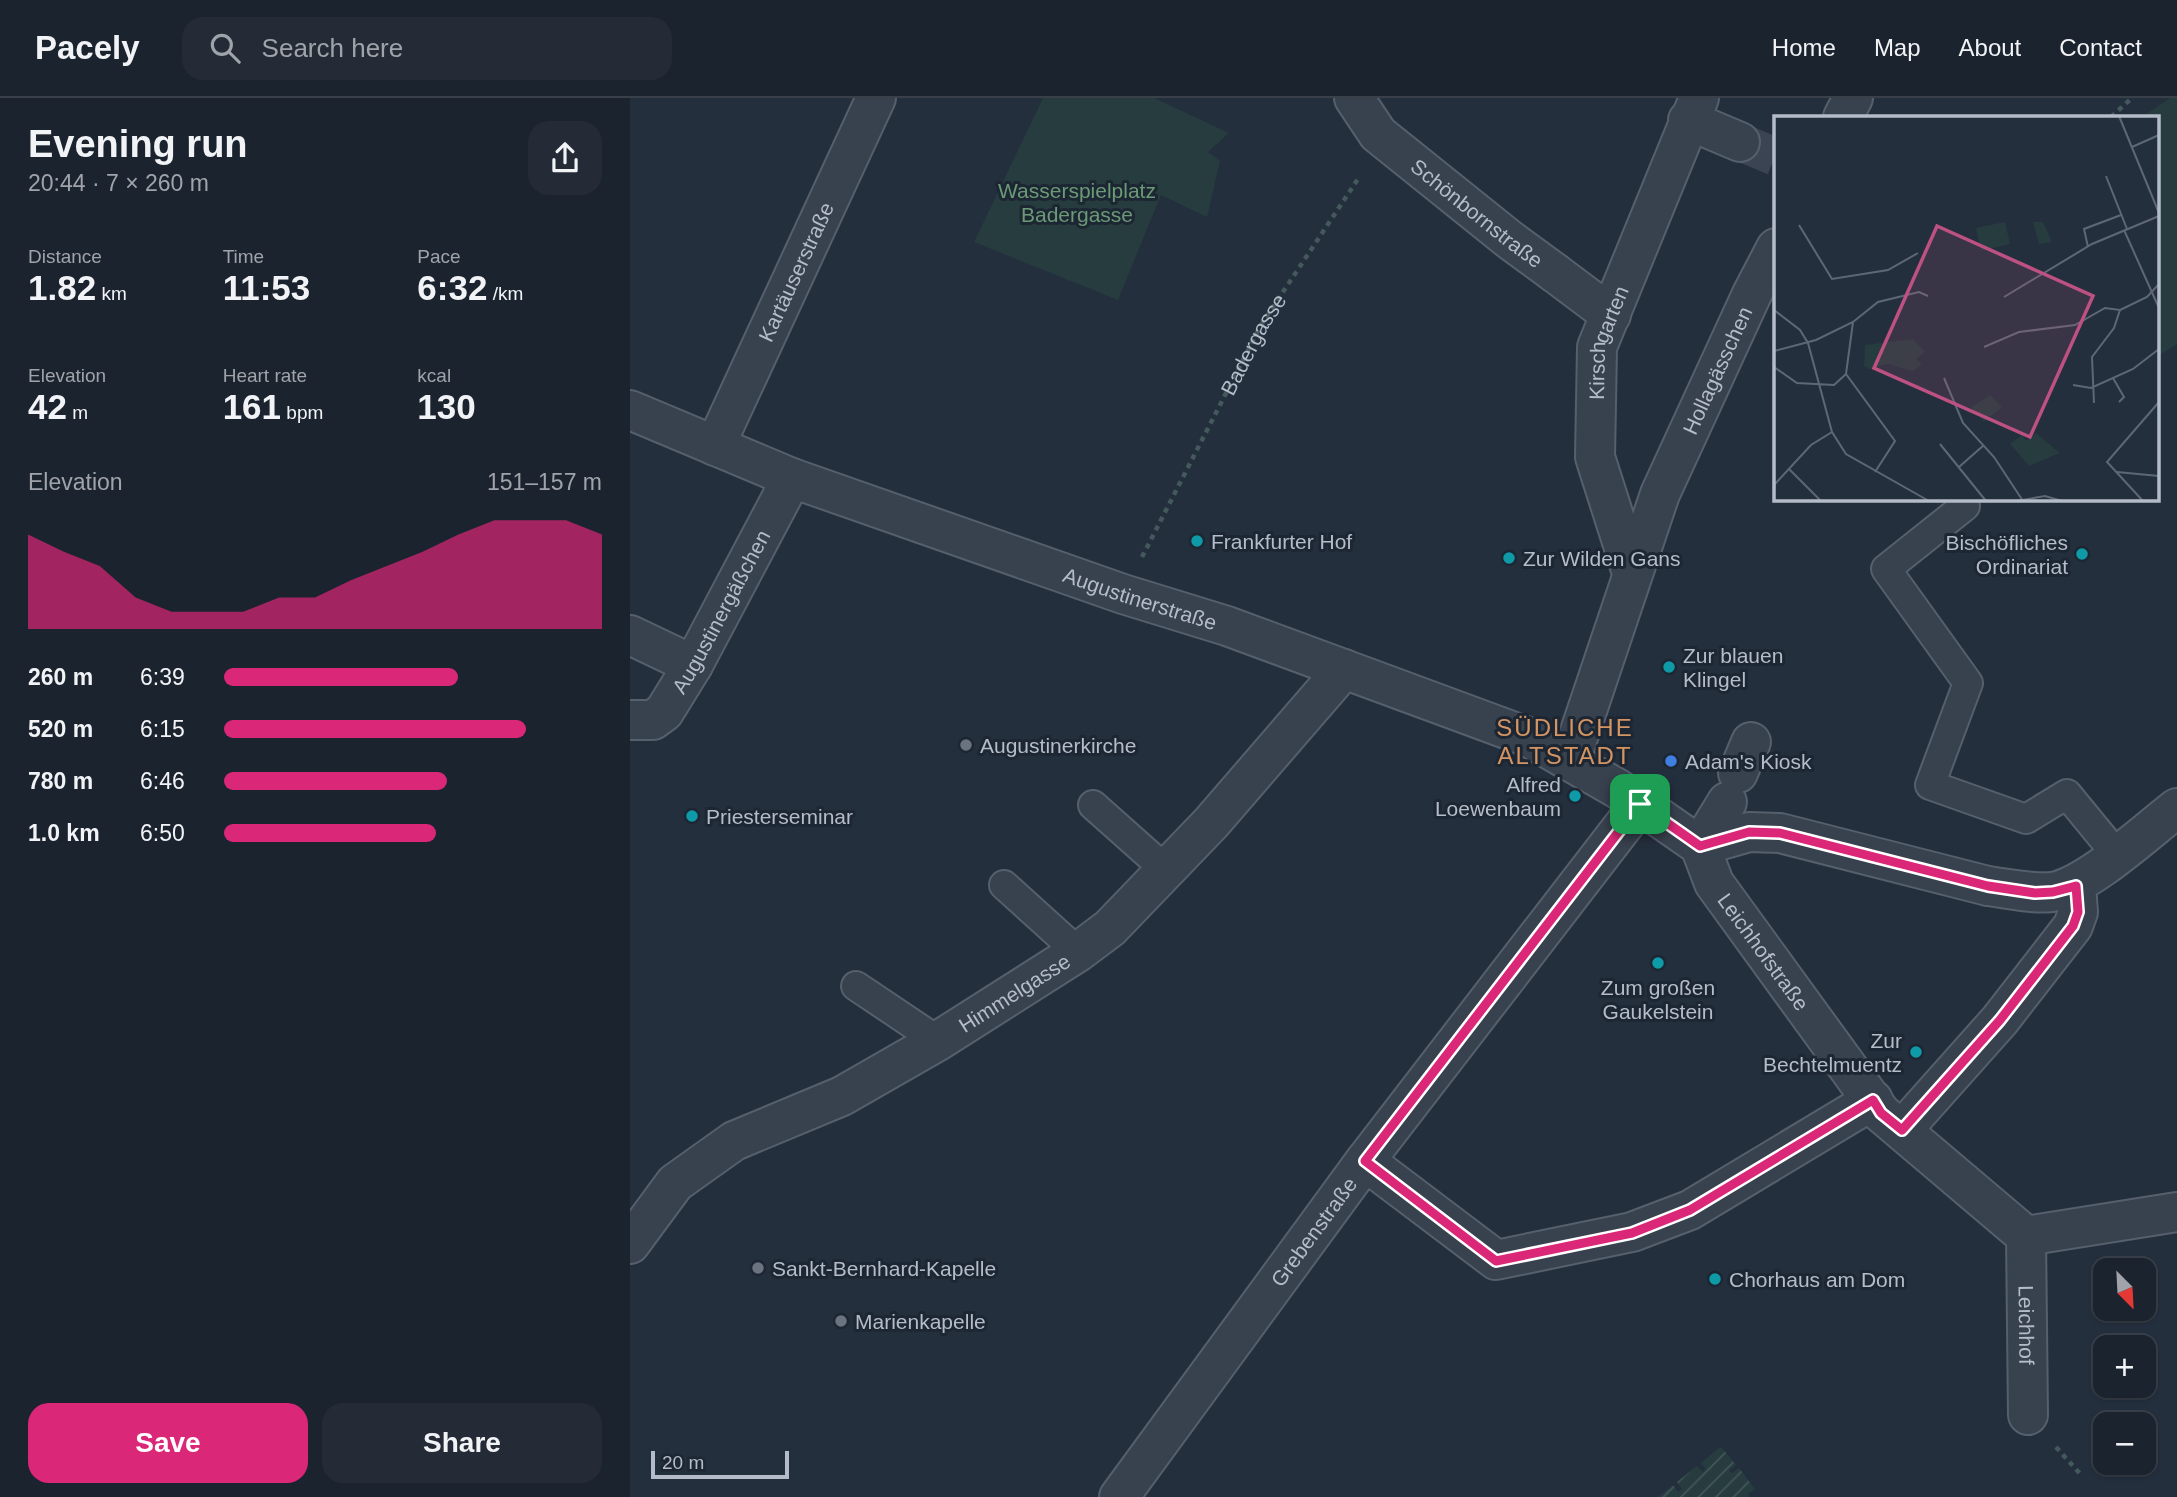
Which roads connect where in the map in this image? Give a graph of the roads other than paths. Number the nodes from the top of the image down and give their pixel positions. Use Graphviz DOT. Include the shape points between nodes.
graph roads {
  1 [pos="876,98"];
  2 [pos="1354,98"];
  3 [pos="1853,98"];
  4 [pos="1696,104"];
  5 [pos="1378,116"];
  6 [pos="1844,116"];
  7 [pos="1740,142"];
  8 [pos="1774,252"];
  9 [pos="1611,315"];
  10 [pos="630,410"];
  11 [pos="715,446"];
  12 [pos="792,478"];
  13 [pos="1965,506"];
  14 [pos="1632,573"];
  15 [pos="630,635"];
  16 [pos="693,665"];
  17 [pos="1344,670"];
  18 [pos="630,720"];
  19 [pos="1570,761"];
  20 [pos="1739,772"];
  21 [pos="1640,804"];
  22 [pos="1093,805"];
  23 [pos="2177,808"];
  24 [pos="1700,846"];
  25 [pos="2117,855"];
  26 [pos="1166,870"];
  27 [pos="1004,885"];
  28 [pos="2076,886"];
  29 [pos="1078,952"];
  30 [pos="856,986"];
  31 [pos="938,1041"];
  32 [pos="1885,1115"];
  33 [pos="1365,1161"];
  34 [pos="2177,1212"];
  35 [pos="2026,1236"];
  36 [pos="630,1244"];
  37 [pos="2028,1415"];
  38 [pos="1122,1496"];
  1 -- 11 [label="street, Kartäuserstraße"];
  2 -- 5 [label="street, Schönbornstraße"];
  3 -- 6 [label="street"];
  4 -- 7 [label="street, Kirschgarten"];
  4 -- 9 [label="street, Kirschgarten"];
  5 -- 9 [label="street, Schönbornstraße" via="1510,240"];
  8 -- 14 [label="street, Hollagässchen" via="1660,494"];
  9 -- 14 [label="street, Kirschgarten" via="1597,347 1595,457"];
  10 -- 11 [label="street, Augustinerstraße"];
  11 -- 12 [label="street, Augustinerstraße"];
  12 -- 16 [label="street, Augustinergäßchen"];
  12 -- 17 [label="street, Augustinerstraße"];
  13 -- 25 [label="lane" via="1886,569 1968,682 1930,785 2026,819 2067,794"];
  14 -- 19 [label="street"];
  15 -- 16 [label="street"];
  16 -- 18 [label="street, Augustinergäßchen" via="664,712 653,720"];
  17 -- 19 [label="street, Augustinerstraße" via="1528,737"];
  17 -- 26 [label="street, Himmelgasse"];
  19 -- 21 [label="street, Augustinerstraße"];
  20 -- 24 [label="street"];
  21 -- 24 [label="street"];
  21 -- 33 [label="street, Grebenstraße"];
  22 -- 26 [label="lane"];
  23 -- 25 [label="street"];
  24 -- 28 [label="street" via="1749,832 1780,833 1988,886 2035,893"];
  24 -- 32 [label="street, Leichhofstraße" via="1714,883"];
  25 -- 28 [label="street"];
  26 -- 29 [label="street, Himmelgasse" via="1110,928"];
  27 -- 29 [label="lane"];
  28 -- 32 [label="street" via="2078,912 2073,926 2000,1020"];
  29 -- 31 [label="street, Himmelgasse"];
  30 -- 31 [label="lane"];
  31 -- 36 [label="street, Himmelgasse" via="842,1096 734,1141 675,1183"];
  32 -- 33 [label="street" via="1690,1210 1632,1233 1496,1261"];
  32 -- 35 [label="street"];
  33 -- 38 [label="street, Grebenstraße"];
  34 -- 35 [label="street"];
  35 -- 37 [label="street, Leichhof"];
}
